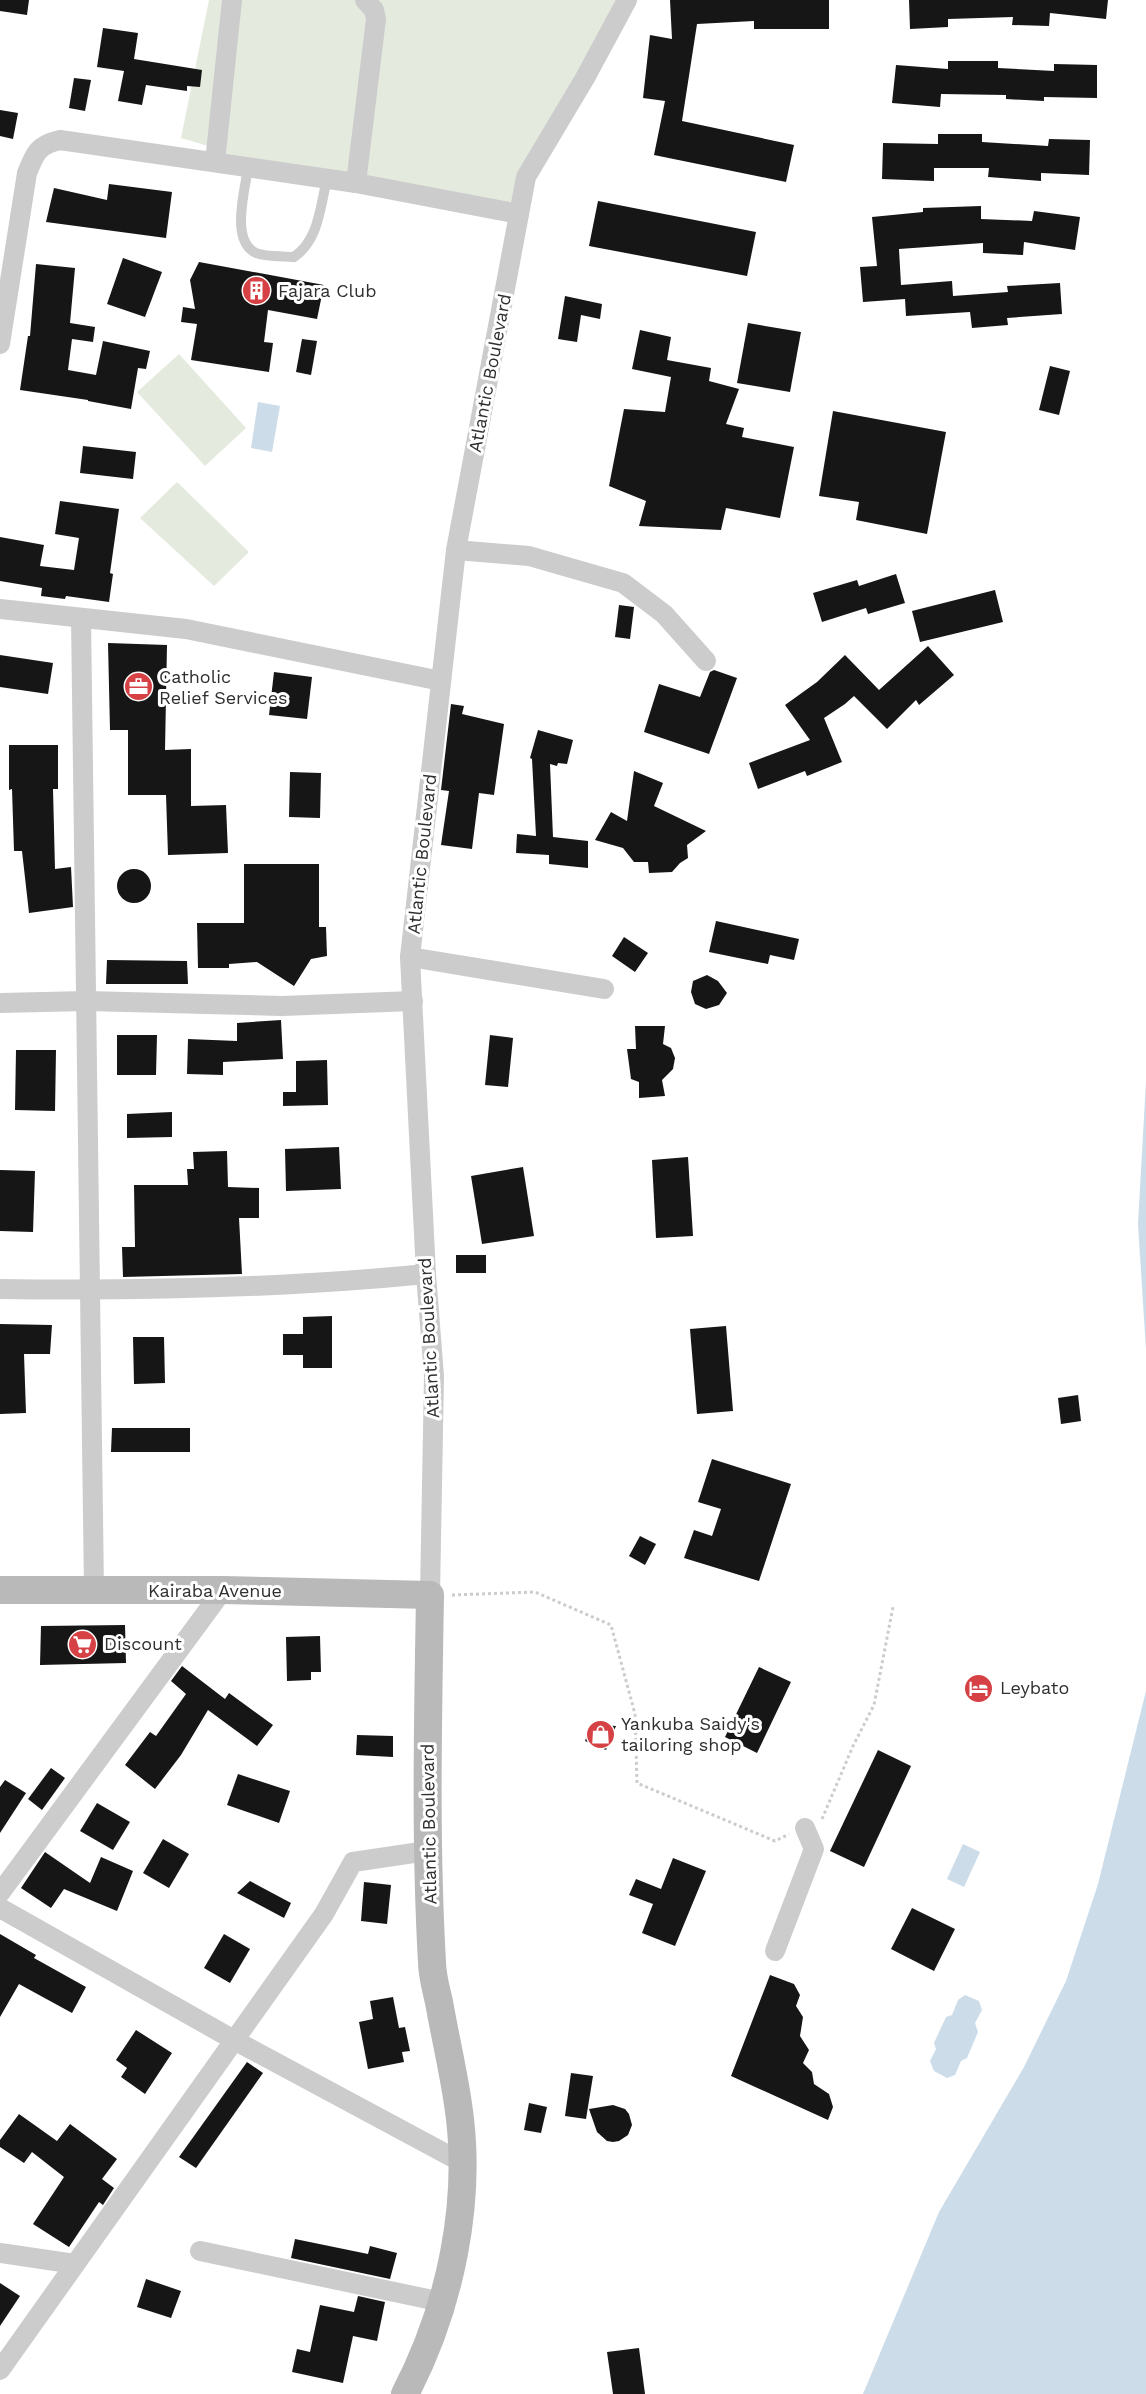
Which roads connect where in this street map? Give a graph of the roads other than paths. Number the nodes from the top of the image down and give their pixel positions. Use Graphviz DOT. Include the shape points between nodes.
graph roads {
  1 [pos="232,0"];
  2 [pos="365,0"];
  3 [pos="627,0"];
  4 [pos="215,162"];
  5 [pos="248,168"];
  6 [pos="327,179"];
  7 [pos="356,183"];
  8 [pos="519,214"];
  9 [pos="0,344"];
  10 [pos="456,550"];
  11 [pos="0,609"];
  12 [pos="81,618"];
  13 [pos="706,661"];
  14 [pos="441,681"];
  15 [pos="410,957"];
  16 [pos="604,989"];
  17 [pos="86,1001"];
  18 [pos="413,1001"];
  19 [pos="0,1003"];
  20 [pos="426,1274"];
  21 [pos="0,1289"];
  22 [pos="90,1290"];
  23 [pos="0,1590"];
  24 [pos="223,1590"];
  25 [pos="94,1591"];
  26 [pos="430,1595"];
  27 [pos="805,1828"];
  28 [pos="427,1851"];
  29 [pos="0,1893"];
  30 [pos="0,1908"];
  31 [pos="775,1951"];
  32 [pos="234,2040"];
  33 [pos="463,2163"];
  34 [pos="200,2251"];
  35 [pos="0,2253"];
  36 [pos="75,2265"];
  37 [pos="442,2302"];
  38 [pos="0,2370"];
  39 [pos="405,2394"];
  1 -- 4 [label="street"];
  2 -- 7 [label="street" via="376,19"];
  3 -- 8 [label="street, Atlantic Boulevard" via="526,177"];
  4 -- 5 [label="street"];
  4 -- 9 [label="street" via="60,140 47,143 34,153 27,173"];
  5 -- 6 [label="street"];
  5 -- 6 [label="lane" via="240,226 243,241 256,253 294,257 305,250 313,237"];
  6 -- 7 [label="street"];
  7 -- 8 [label="street"];
  8 -- 10 [label="street, Atlantic Boulevard"];
  10 -- 13 [label="street" via="529,556 623,583 664,614"];
  10 -- 14 [label="street, Atlantic Boulevard"];
  11 -- 12 [label="street"];
  12 -- 14 [label="street" via="186,629"];
  12 -- 17 [label="street"];
  14 -- 15 [label="street, Atlantic Boulevard"];
  15 -- 16 [label="street"];
  15 -- 18 [label="street, Atlantic Boulevard"];
  17 -- 18 [label="street" via="282,1006"];
  17 -- 19 [label="street"];
  17 -- 22 [label="street"];
  18 -- 20 [label="street, Atlantic Boulevard"];
  20 -- 22 [label="street" via="351,1282"];
  20 -- 26 [label="street, Atlantic Boulevard" via="434,1376"];
  21 -- 22 [label="street"];
  22 -- 25 [label="street"];
  23 -- 25 [label="street, Kairaba Avenue"];
  24 -- 25 [label="street, Kairaba Avenue"];
  24 -- 26 [label="street, Kairaba Avenue"];
  24 -- 29 [label="street"];
  26 -- 28 [label="street, Atlantic Boulevard"];
  27 -- 31 [label="street" via="814,1849"];
  28 -- 32 [label="street" via="353,1862 324,1914"];
  28 -- 33 [label="street, Atlantic Boulevard" via="432,1966 458,2103"];
  30 -- 32 [label="street"];
  32 -- 33 [label="street"];
  32 -- 36 [label="street"];
  33 -- 37 [label="street, Atlantic Boulevard" via="454,2250"];
  34 -- 37 [label="street"];
  35 -- 36 [label="street"];
  36 -- 38 [label="street"];
  37 -- 39 [label="street, Atlantic Boulevard"];
}
